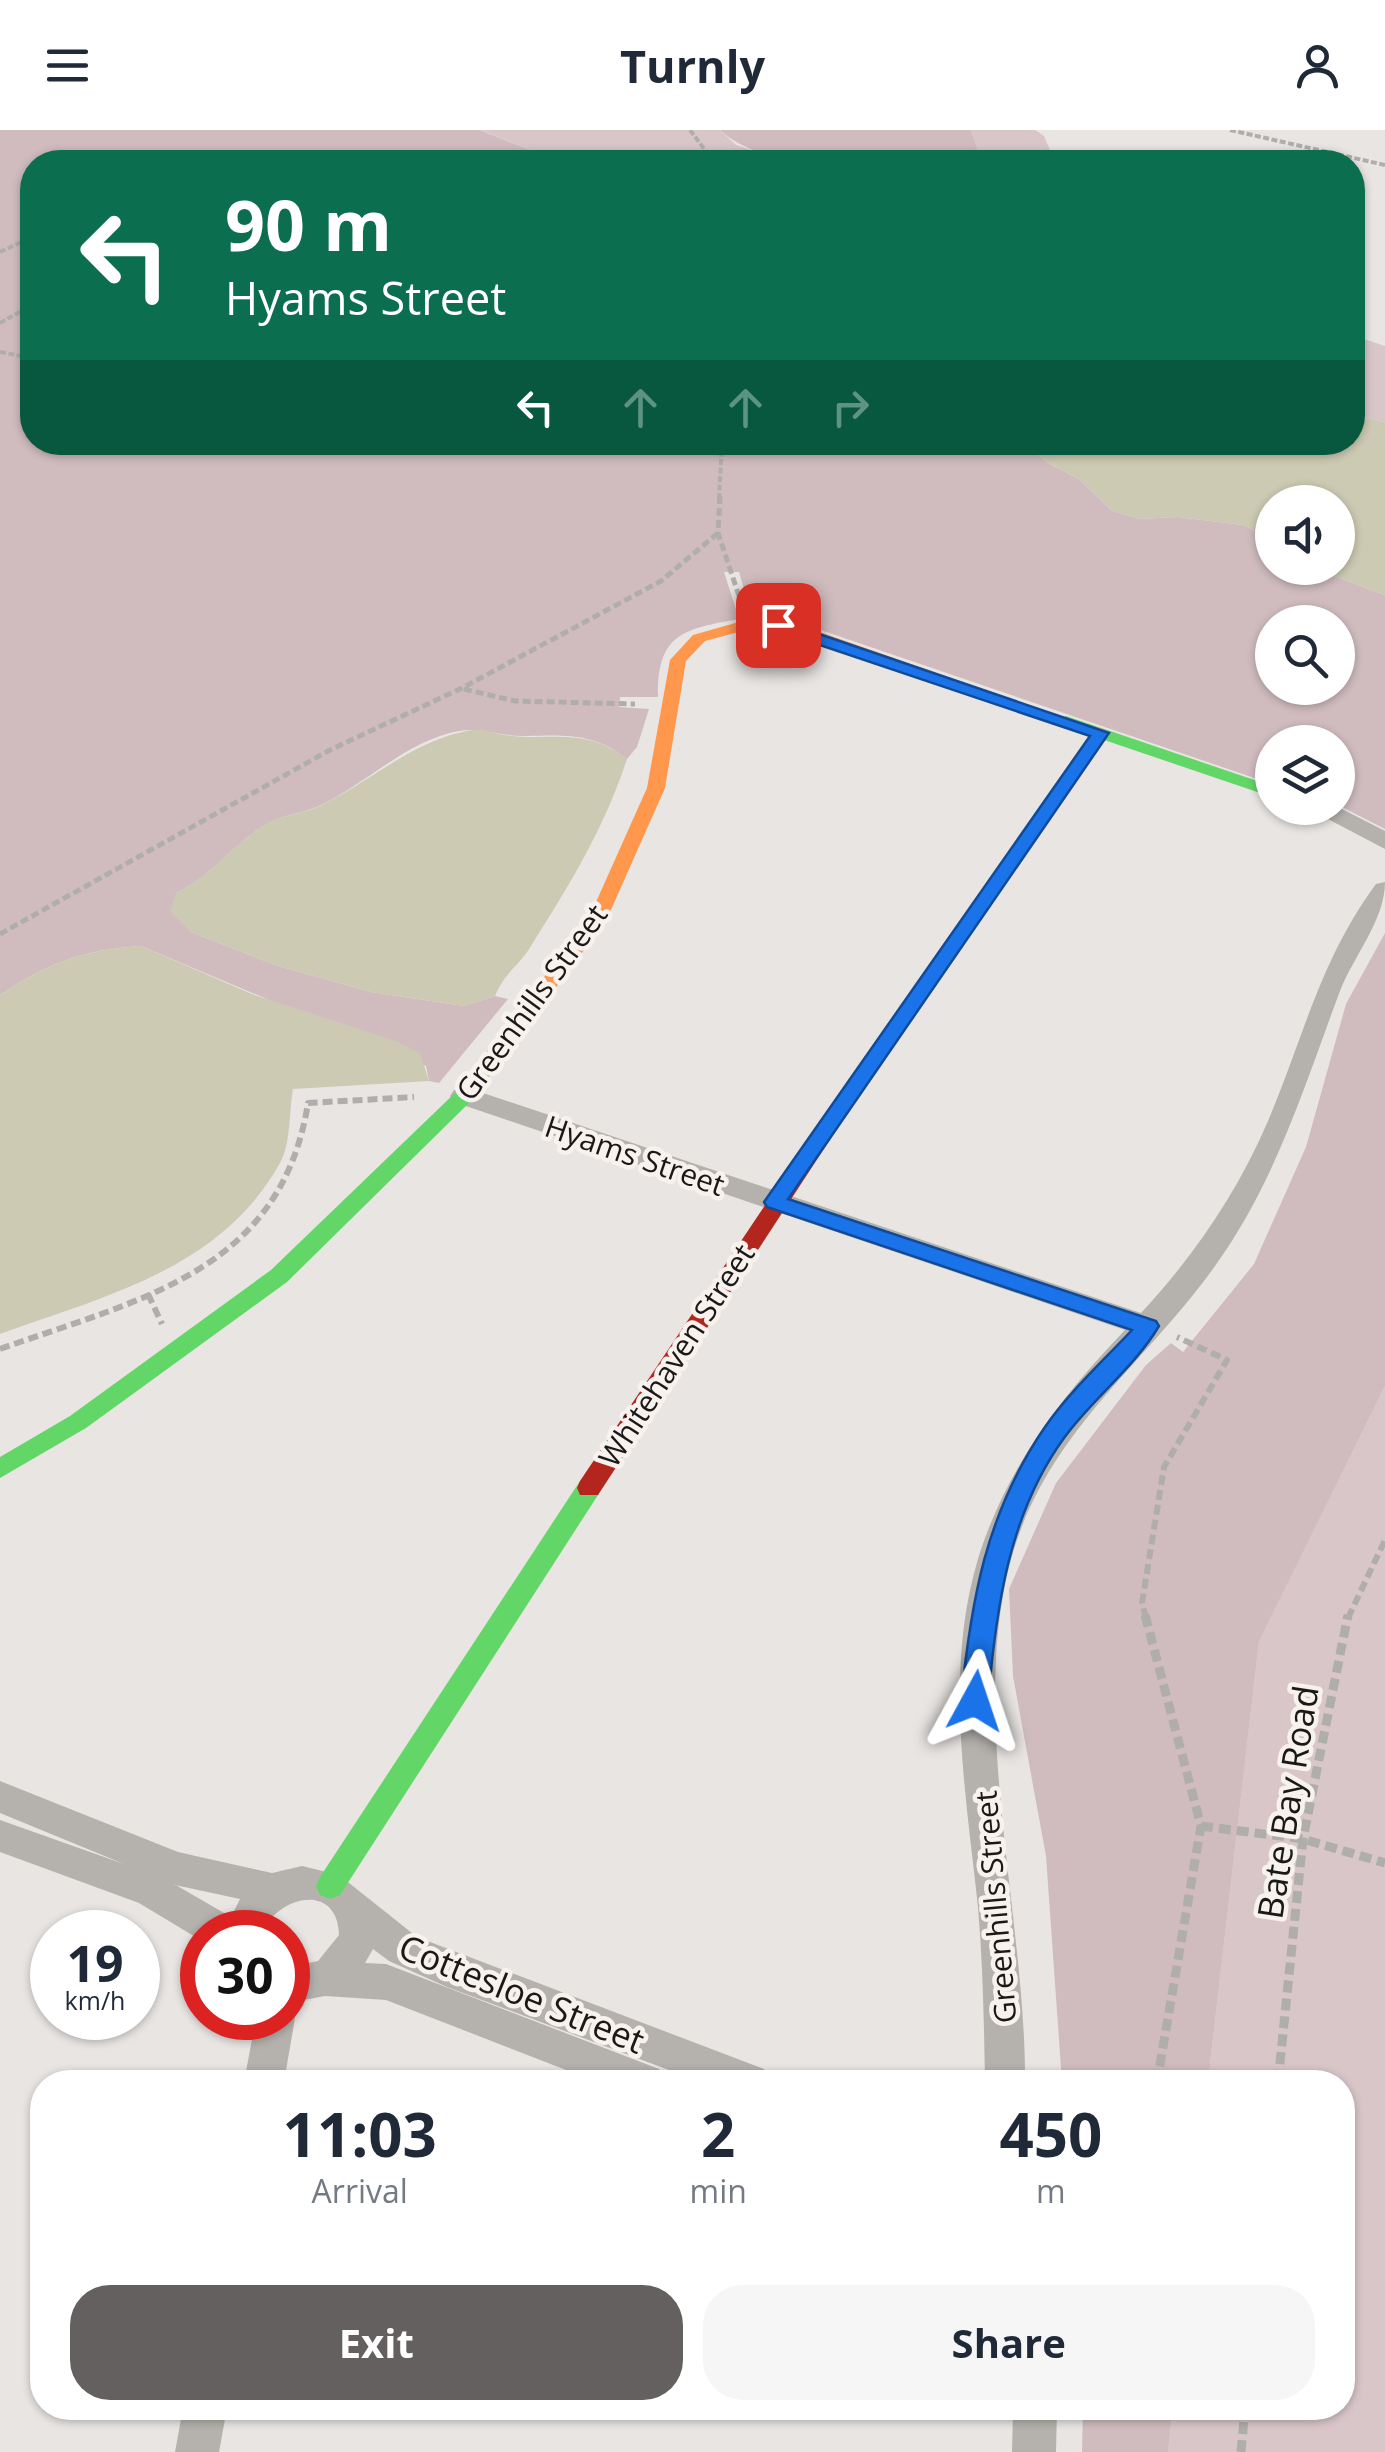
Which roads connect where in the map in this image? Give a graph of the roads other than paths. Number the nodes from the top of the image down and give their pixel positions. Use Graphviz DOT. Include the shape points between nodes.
graph roads {
  1 [pos="1101,733"];
  2 [pos="1255,786"];
  3 [pos="1355,822"];
  4 [pos="1385,842"];
  5 [pos="1385,888"];
  6 [pos="464,1096"];
  7 [pos="775,1202"];
  8 [pos="1148,1326"];
  9 [pos="0,1469"];
  10 [pos="0,1797"];
  11 [pos="0,1836"];
  12 [pos="275,1890"];
  13 [pos="343,1899"];
  14 [pos="184,1910"];
  15 [pos="253,1910"];
  16 [pos="310,1980"];
  17 [pos="310,1982"];
  18 [pos="272,2040"];
  19 [pos="266,2070"];
  20 [pos="614,2070"];
  21 [pos="718,2070"];
  22 [pos="1006,2070"];
  23 [pos="203,2420"];
  24 [pos="1035,2420"];
  25 [pos="197,2452"];
  26 [pos="1034,2452"];
  1 -- 2 [label="street, Greenhills Street"];
  1 -- 6 [label="street, Greenhills Street" via="778,625 733,627 690,644 678,660 656,788 597,921"];
  1 -- 7 [label="street, Whitehaven Street"];
  3 -- 4 [label="street"];
  5 -- 8 [label="street, Greenhills Street" via="1335,962 1280,1123 1205,1258"];
  6 -- 7 [label="street, Hyams Street"];
  6 -- 9 [label="street, Greenhills Street" via="279,1276 78,1422"];
  7 -- 8 [label="street, Hyams Street"];
  7 -- 13 [label="street, Whitehaven Street"];
  8 -- 22 [label="street, Greenhills Street" via="1054,1433 1010,1514 984,1604 975,1701 1009,2016"];
  10 -- 12 [label="street" via="176,1868"];
  11 -- 14 [label="street" via="152,1891"];
  12 -- 13 [label="street" via="312,1881"];
  12 -- 15 [label="street"];
  13 -- 16 [label="street" via="359,1927 350,1956"];
  13 -- 21 [label="street, Cottesloe Street" via="403,1949"];
  17 -- 20 [label="street, Cottesloe Street" via="386,1982"];
  18 -- 19 [label="street"];
  23 -- 25 [label="street"];
  24 -- 26 [label="street"];
}
